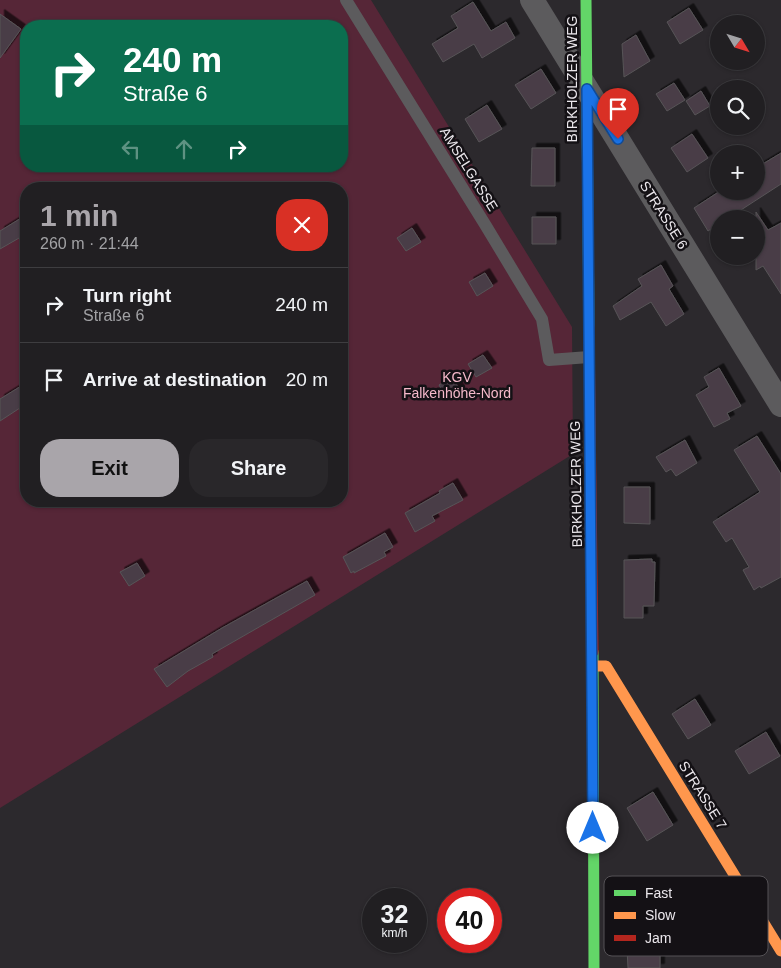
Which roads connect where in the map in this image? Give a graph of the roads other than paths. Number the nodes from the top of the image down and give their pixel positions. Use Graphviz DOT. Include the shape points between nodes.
graph roads {
  1 [pos="346,0"];
  2 [pos="532,0"];
  3 [pos="586,0"];
  4 [pos="587,89"];
  5 [pos="590,357"];
  6 [pos="781,405"];
  7 [pos="593,666"];
  8 [pos="735,876"];
  9 [pos="768,930"];
  10 [pos="781,951"];
  11 [pos="594,968"];
  1 -- 5 [label="lane, AMSELGASSE" via="542,319 549,360"];
  2 -- 4 [label="street, STRASSE 6"];
  3 -- 4 [label="street, BIRKHOLZER WEG"];
  4 -- 5 [label="street, BIRKHOLZER WEG"];
  4 -- 6 [label="street, STRASSE 6"];
  5 -- 7 [label="street, BIRKHOLZER WEG"];
  7 -- 8 [label="street, STRASSE 7" via="606,666"];
  7 -- 11 [label="street, BIRKHOLZER WEG"];
  9 -- 10 [label="street, STRASSE 7"];
}
